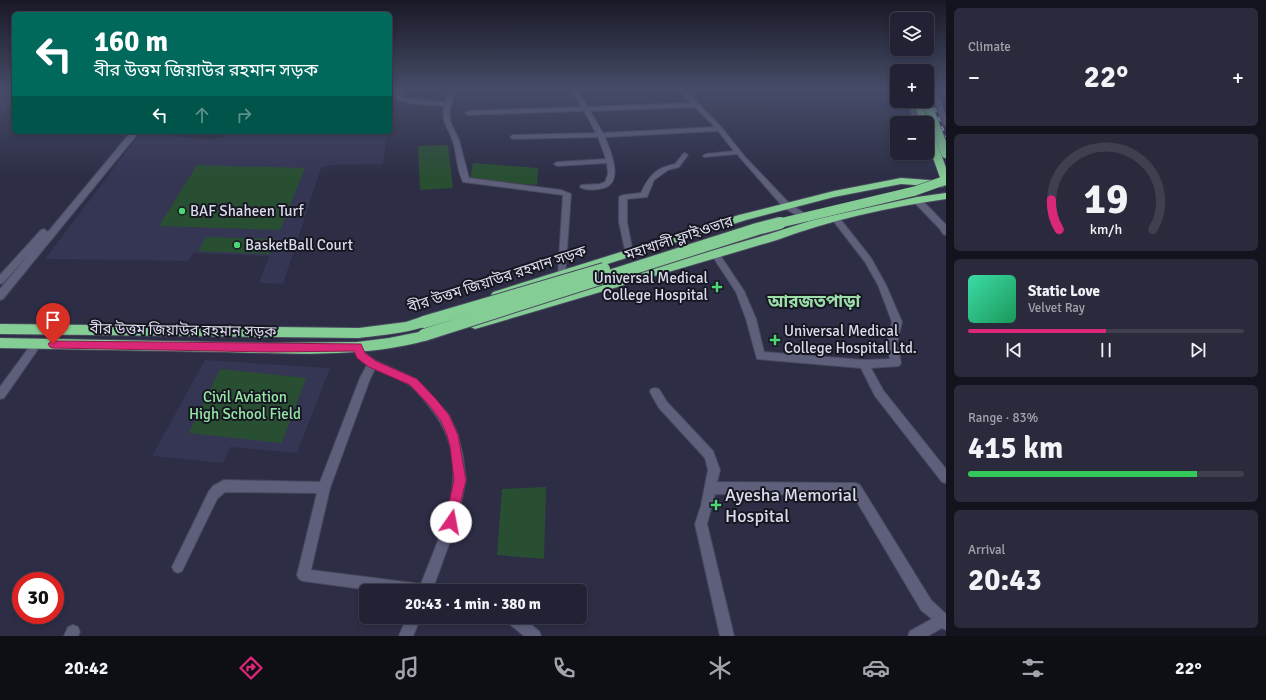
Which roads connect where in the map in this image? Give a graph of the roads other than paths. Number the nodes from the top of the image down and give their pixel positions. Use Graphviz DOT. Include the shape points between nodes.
graph roads {
  1 [pos="447,119"];
  2 [pos="591,119"];
  3 [pos="710,119"];
  4 [pos="933,119"];
  5 [pos="720,129"];
  6 [pos="127,134"];
  7 [pos="133,134"];
  8 [pos="600,135"];
  9 [pos="513,137"];
  10 [pos="934,148"];
  11 [pos="738,152"];
  12 [pos="934,153"];
  13 [pos="946,154"];
  14 [pos="685,155"];
  15 [pos="706,156"];
  16 [pos="611,161"];
  17 [pos="558,164"];
  18 [pos="946,171"];
  19 [pos="946,175"];
  20 [pos="946,182"];
  21 [pos="584,186"];
  22 [pos="946,196"];
  23 [pos="917,200"];
  24 [pos="787,206"];
  25 [pos="835,218"];
  26 [pos="816,222"];
  27 [pos="946,232"];
  28 [pos="629,253"];
  29 [pos="715,254"];
  30 [pos="562,274"];
  31 [pos="0,281"];
  32 [pos="0,296"];
  33 [pos="424,328"];
  34 [pos="0,329"];
  35 [pos="0,343"];
  36 [pos="358,347"];
  37 [pos="33,349"];
  38 [pos="373,364"];
  39 [pos="864,364"];
  40 [pos="655,392"];
  41 [pos="0,395"];
  42 [pos="946,478"];
  43 [pos="324,488"];
  44 [pos="711,488"];
  45 [pos="178,567"];
  46 [pos="369,584"];
  47 [pos="429,584"];
  48 [pos="945,622"];
  49 [pos="411,624"];
  50 [pos="520,624"];
  51 [pos="406,636"];
  52 [pos="534,636"];
  53 [pos="727,636"];
  54 [pos="915,636"];
  1 -- 30 [label="street" via="448,127 456,140 462,173 466,180 567,194"];
  2 -- 8 [label="street"];
  3 -- 5 [label="street"];
  4 -- 13 [label="highway, bridge"];
  5 -- 8 [label="street"];
  5 -- 11 [label="street"];
  6 -- 31 [label="main road"];
  7 -- 32 [label="main road"];
  8 -- 9 [label="street"];
  8 -- 16 [label="street"];
  10 -- 20 [label="highway, bridge"];
  11 -- 15 [label="street"];
  11 -- 24 [label="street"];
  12 -- 19 [label="street"];
  14 -- 28 [label="street" via="677,166 666,168 652,178 644,195 623,197 623,222"];
  16 -- 17 [label="street"];
  16 -- 21 [label="street" via="611,177 608,183 602,186"];
  18 -- 33 [label="highway, মহাখালী ফ্লাইওভার, bridge" via="914,184 789,213"];
  20 -- 24 [label="highway, বীর উত্তম জিয়াউর রহমান সড়ক" via="901,181"];
  20 -- 33 [label="highway, মহাখালী ফ্লাইওভার, bridge" via="757,229"];
  22 -- 23 [label="highway, বীর উত্তম জিয়াউর রহমান সড়ক"];
  23 -- 25 [label="highway, বীর উত্তম জিয়াউর রহমান সড়ক"];
  23 -- 27 [label="street"];
  24 -- 26 [label="street"];
  24 -- 28 [label="highway, বীর উত্তম জিয়াউর রহমান সড়ক" via="743,217"];
  25 -- 26 [label="highway, বীর উত্তম জিয়াউর রহমান সড়ক"];
  25 -- 39 [label="street" via="868,260 882,285 897,322 892,343 896,363"];
  26 -- 29 [label="highway, বীর উত্তম জিয়াউর রহমান সড়ক"];
  28 -- 30 [label="highway, বীর উত্তম জিয়াউর রহমান সড়ক"];
  29 -- 33 [label="highway, বীর উত্তম জিয়াউর রহমান সড়ক" via="447,332"];
  29 -- 39 [label="street" via="740,291 760,356"];
  30 -- 33 [label="highway, বীর উত্তম জিয়াউর রহমান সড়ক" via="442,313"];
  33 -- 34 [label="highway, বীর উত্তম জিয়াউর রহমান সড়ক" via="329,334"];
  33 -- 36 [label="highway, বীর উত্তম জিয়াউর রহমান সড়ক" via="389,343"];
  35 -- 36 [label="highway, বীর উত্তম জিয়াউর রহমান সড়ক"];
  36 -- 38 [label="street" via="361,356"];
  37 -- 41 [label="street"];
  38 -- 43 [label="street" via="365,378"];
  38 -- 47 [label="street" via="413,382 445,418 453,435 460,480 451,522"];
  39 -- 42 [label="street" via="879,393"];
  40 -- 44 [label="street" via="663,405 708,455 714,470"];
  43 -- 45 [label="street" via="224,486 213,494"];
  43 -- 46 [label="street" via="303,576"];
  44 -- 48 [label="street" via="856,489 926,605"];
  44 -- 53 [label="street" via="701,524"];
  48 -- 54 [label="street"];
  49 -- 51 [label="street"];
  50 -- 52 [label="street"];
}
